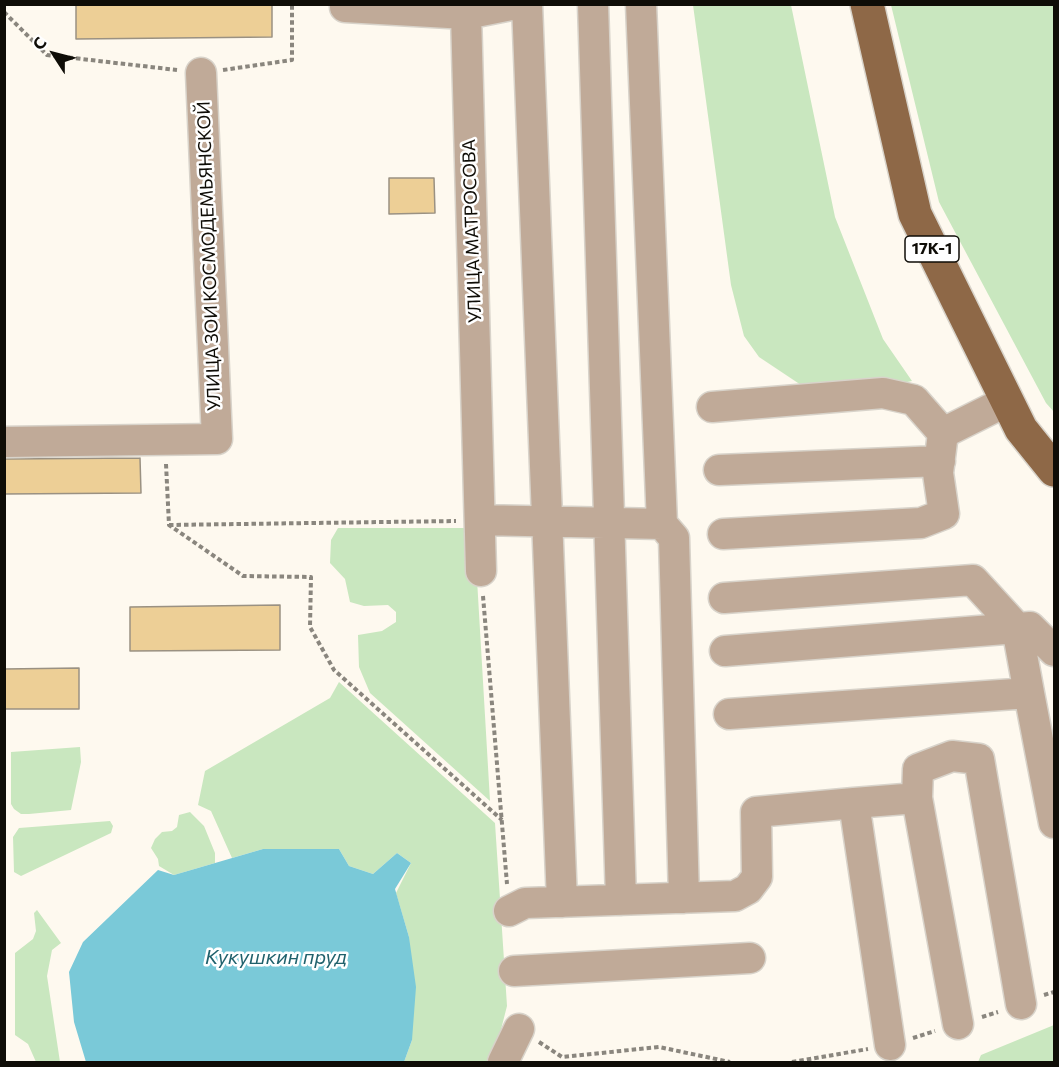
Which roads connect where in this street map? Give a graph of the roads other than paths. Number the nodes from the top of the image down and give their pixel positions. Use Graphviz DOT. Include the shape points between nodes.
graph roads {
  1 [pos="345,4"];
  2 [pos="516,4"];
  3 [pos="527,4"];
  4 [pos="592,4"];
  5 [pos="641,4"];
  6 [pos="867,4"];
  7 [pos="466,10"];
  8 [pos="201,73"];
  9 [pos="1007,401"];
  10 [pos="712,407"];
  11 [pos="4,442"];
  12 [pos="941,447"];
  13 [pos="719,470"];
  14 [pos="1054,470"];
  15 [pos="480,520"];
  16 [pos="548,522"];
  17 [pos="609,523"];
  18 [pos="662,524"];
  19 [pos="723,534"];
  20 [pos="481,571"];
  21 [pos="724,598"];
  22 [pos="1017,628"];
  23 [pos="725,651"];
  24 [pos="1054,651"];
  25 [pos="1029,693"];
  26 [pos="729,714"];
  27 [pos="917,798"];
  28 [pos="854,803"];
  29 [pos="1054,823"];
  30 [pos="684,898"];
  31 [pos="621,900"];
  32 [pos="562,902"];
  33 [pos="509,911"];
  34 [pos="750,958"];
  35 [pos="514,971"];
  36 [pos="1021,1004"];
  37 [pos="958,1024"];
  38 [pos="519,1029"];
  39 [pos="890,1045"];
  40 [pos="503,1062"];
  1 -- 7 [label="street"];
  2 -- 7 [label="street"];
  3 -- 16 [label="street"];
  4 -- 17 [label="street"];
  5 -- 18 [label="street"];
  6 -- 9 [label="main road, 17К-1" via="915,214"];
  7 -- 15 [label="street, УЛИЦА МАТРОСОВА"];
  8 -- 11 [label="street, УЛИЦА ЗОИ КОСМОДЕМЬЯНСКОЙ" via="217,439"];
  9 -- 12 [label="street"];
  9 -- 14 [label="main road, 17К-1" via="1021,429"];
  10 -- 12 [label="street" via="883,393 914,400"];
  12 -- 13 [label="street"];
  12 -- 19 [label="street" via="938,473 944,514 921,523"];
  15 -- 16 [label="street"];
  15 -- 20 [label="street, УЛИЦА МАТРОСОВА"];
  16 -- 17 [label="street"];
  16 -- 32 [label="street"];
  17 -- 18 [label="street"];
  17 -- 31 [label="street"];
  18 -- 30 [label="street" via="674,538"];
  21 -- 22 [label="street" via="973,580"];
  22 -- 23 [label="street"];
  22 -- 24 [label="street" via="1030,627"];
  22 -- 25 [label="street"];
  25 -- 26 [label="street"];
  25 -- 29 [label="street"];
  27 -- 28 [label="street"];
  27 -- 36 [label="street" via="918,769 952,756 979,759"];
  27 -- 37 [label="street"];
  28 -- 30 [label="street" via="756,812 758,877 748,889 735,896"];
  28 -- 39 [label="street"];
  30 -- 31 [label="street"];
  31 -- 32 [label="street"];
  32 -- 33 [label="street" via="525,903"];
  34 -- 35 [label="street"];
  38 -- 40 [label="street"];
}
